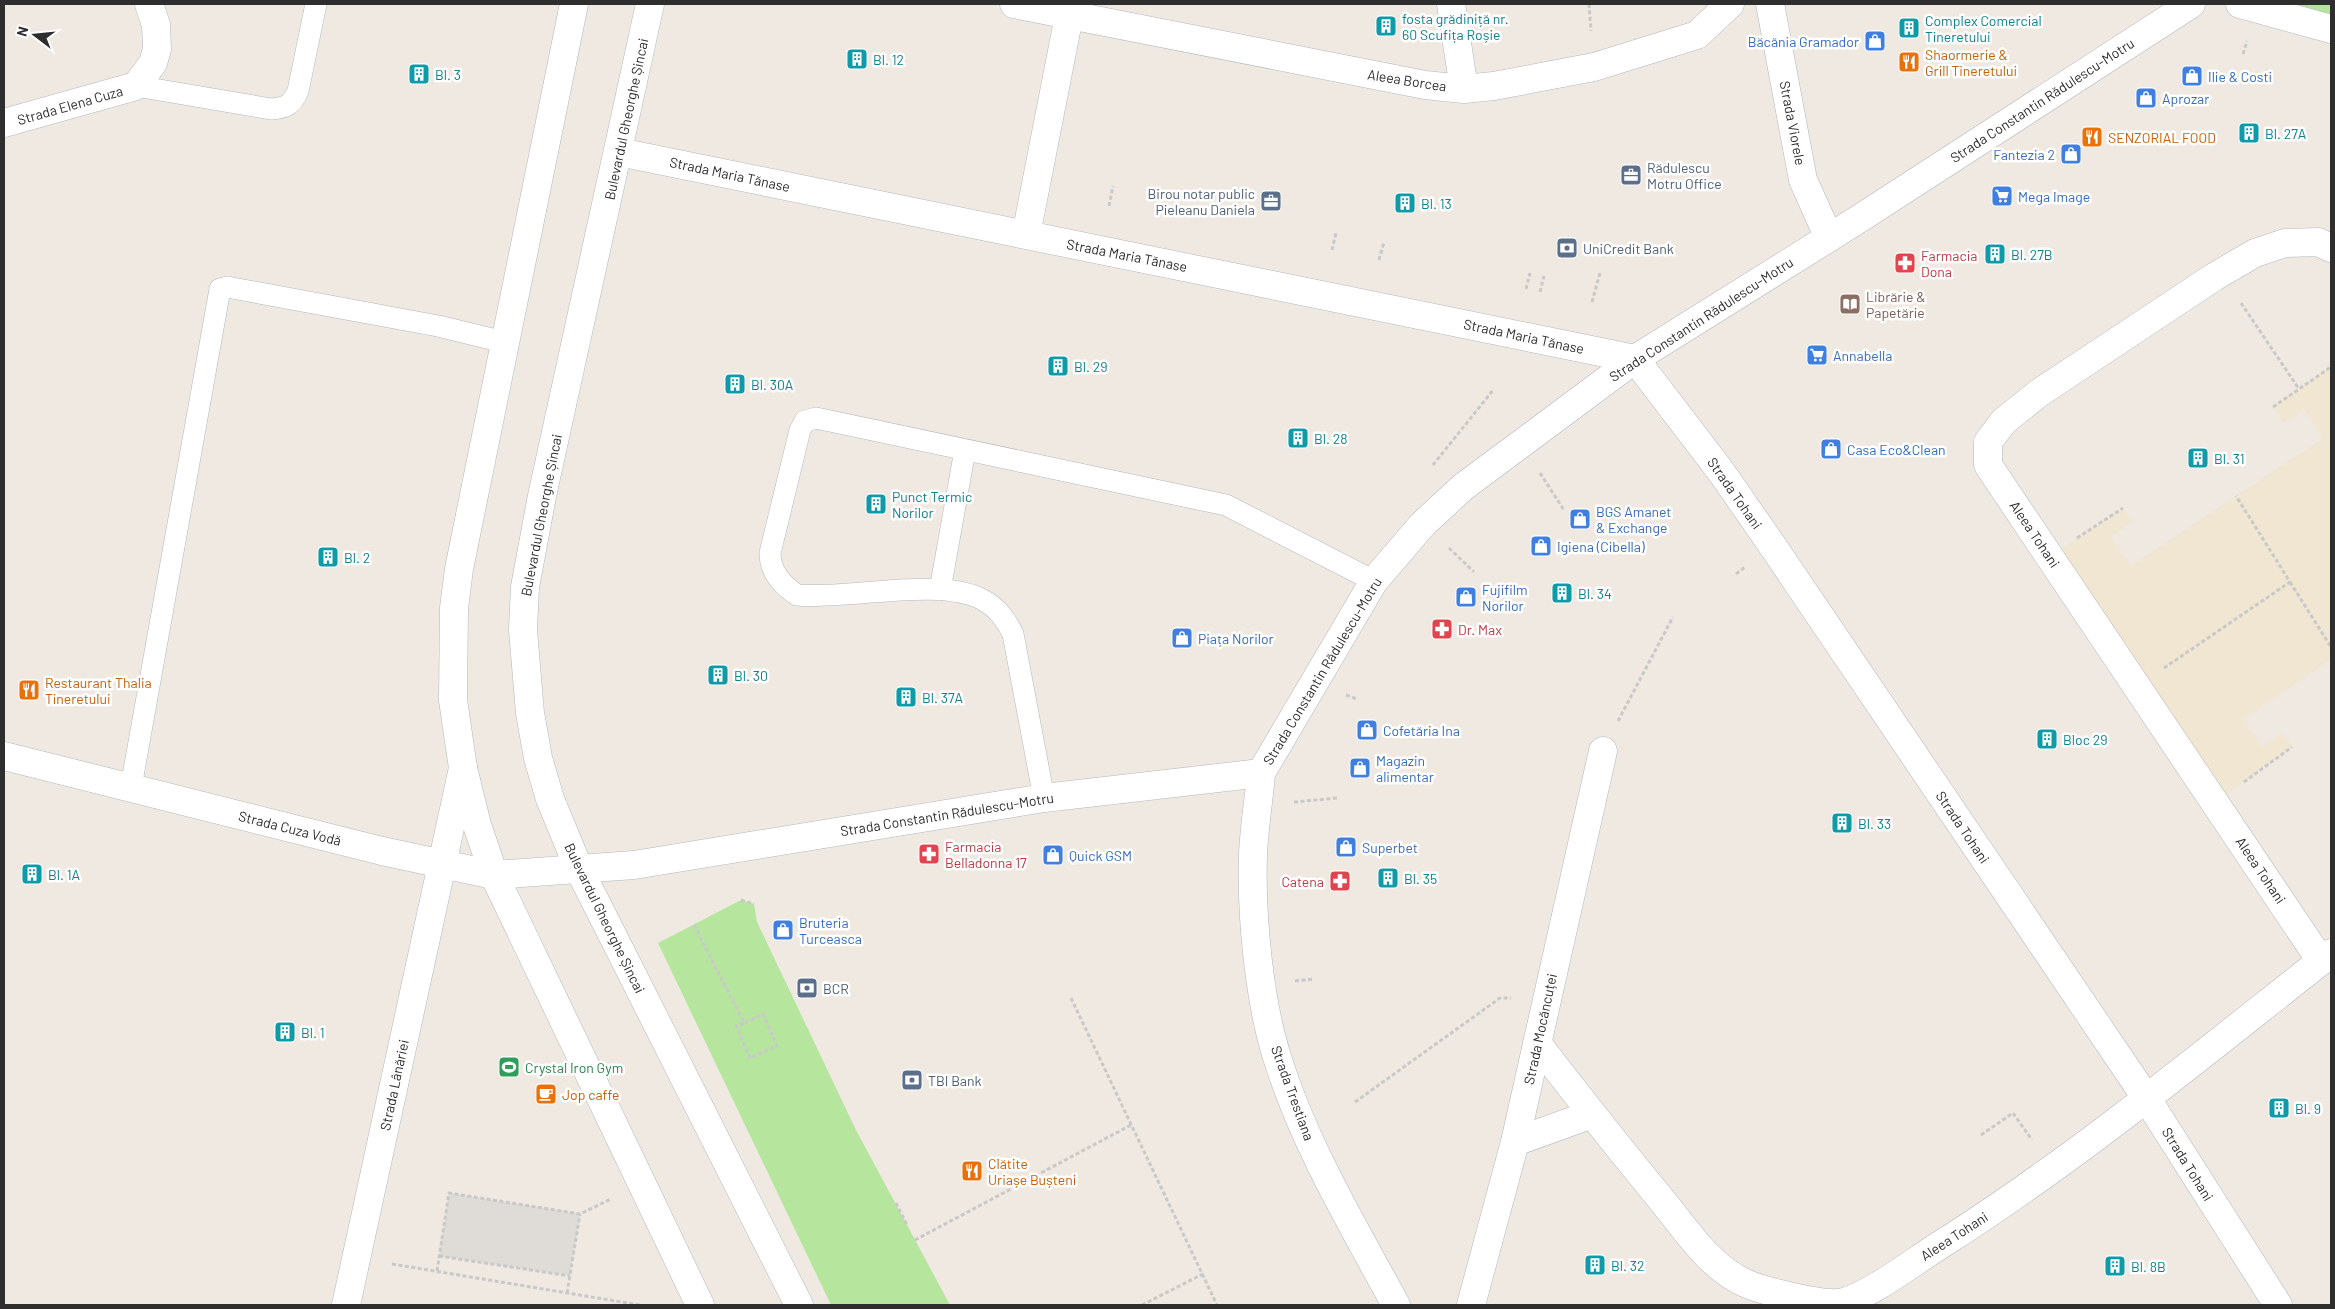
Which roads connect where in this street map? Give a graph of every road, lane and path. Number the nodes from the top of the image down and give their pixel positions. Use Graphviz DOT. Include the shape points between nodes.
graph roads {
  1 [pos="149,4"];
  2 [pos="316,4"];
  3 [pos="574,4"];
  4 [pos="650,4"];
  5 [pos="1014,4"];
  6 [pos="1451,4"];
  7 [pos="1730,4"];
  8 [pos="1770,4"];
  9 [pos="2191,4"];
  10 [pos="2240,4"];
  11 [pos="1069,16"];
  12 [pos="2331,29"];
  13 [pos="136,86"];
  14 [pos="1464,89"];
  15 [pos="4,123"];
  16 [pos="619,152"];
  17 [pos="1112,186"];
  18 [pos="1109,206"];
  19 [pos="1336,233"];
  20 [pos="1026,235"];
  21 [pos="1829,238"];
  22 [pos="1384,242"];
  23 [pos="2331,248"];
  24 [pos="1332,250"];
  25 [pos="1380,260"];
  26 [pos="1530,273"];
  27 [pos="1600,273"];
  28 [pos="2221,273"];
  29 [pos="1544,276"];
  30 [pos="1526,289"];
  31 [pos="1540,292"];
  32 [pos="1592,302"];
  33 [pos="504,342"];
  34 [pos="1635,358"];
  35 [pos="2331,367"];
  36 [pos="2299,390"];
  37 [pos="2273,407"];
  38 [pos="1521,444"];
  39 [pos="965,450"];
  40 [pos="2236,496"];
  41 [pos="2123,508"];
  42 [pos="1564,510"];
  43 [pos="1447,546"];
  44 [pos="2050,557"];
  45 [pos="1474,572"];
  46 [pos="1374,581"];
  47 [pos="2290,582"];
  48 [pos="940,590"];
  49 [pos="1674,617"];
  50 [pos="2331,647"];
  51 [pos="2137,687"];
  52 [pos="2292,747"];
  53 [pos="1603,751"];
  54 [pos="4,756"];
  55 [pos="463,768"];
  56 [pos="1262,773"];
  57 [pos="131,788"];
  58 [pos="1044,798"];
  59 [pos="1338,798"];
  60 [pos="2215,802"];
  61 [pos="1258,805"];
  62 [pos="442,864"];
  63 [pos="579,870"];
  64 [pos="494,875"];
  65 [pos="742,900"];
  66 [pos="754,904"];
  67 [pos="694,925"];
  68 [pos="2326,957"];
  69 [pos="1071,998"];
  70 [pos="1547,998"];
  71 [pos="744,1023"];
  72 [pos="1537,1043"];
  73 [pos="2146,1099"];
  74 [pos="1355,1102"];
  75 [pos="1592,1114"];
  76 [pos="1132,1125"];
  77 [pos="1981,1136"];
  78 [pos="1515,1142"];
  79 [pos="2052,1171"];
  80 [pos="619,1196"];
  81 [pos="896,1203"];
  82 [pos="580,1214"];
  83 [pos="907,1225"];
  84 [pos="915,1240"];
  85 [pos="439,1256"];
  86 [pos="356,1258"];
  87 [pos="437,1271"];
  88 [pos="1203,1274"];
  89 [pos="570,1276"];
  90 [pos="567,1293"];
  91 [pos="346,1305"];
  92 [pos="640,1305"];
  93 [pos="700,1305"];
  94 [pos="799,1305"];
  95 [pos="1142,1305"];
  96 [pos="1218,1305"];
  97 [pos="1396,1305"];
  98 [pos="1471,1305"];
  99 [pos="2278,1305"];
  1 -- 13 [label="street" via="156,26 157,48 153,63"];
  2 -- 13 [label="lane" via="298,90 286,107 271,109"];
  3 -- 33 [label="street"];
  4 -- 16 [label="street, Bulevardul Gheorghe Șincai"];
  5 -- 11 [label="street, Aleea Borcea"];
  6 -- 14 [label="street"];
  7 -- 14 [label="street, Aleea Borcea" via="1706,28 1686,39 1594,67"];
  8 -- 21 [label="street, Strada Viorele" via="1803,180"];
  9 -- 21 [label="street, Strada Constantin Rădulescu-Motru"];
  10 -- 12 [label="street"];
  11 -- 14 [label="street, Aleea Borcea" via="1425,85"];
  11 -- 20 [label="street"];
  13 -- 15 [label="street, Strada Elena Cuza"];
  16 -- 20 [label="street, Strada Maria Tănase"];
  16 -- 63 [label="street, Bulevardul Gheorghe Șincai" via="542,496 525,587 525,675 538,758 550,799"];
  17 -- 18 [label="path"];
  19 -- 24 [label="path"];
  20 -- 34 [label="street, Strada Maria Tănase"];
  21 -- 34 [label="street, Strada Constantin Rădulescu-Motru"];
  22 -- 25 [label="path"];
  23 -- 28 [label="street, Aleea Tohani" via="2318,242 2285,243 2255,253"];
  26 -- 30 [label="path"];
  27 -- 32 [label="path"];
  28 -- 36 [label="path"];
  28 -- 44 [label="street, Aleea Tohani" via="2039,393 2004,421 1988,442 1988,465"];
  29 -- 31 [label="path"];
  33 -- 55 [label="street" via="475,480 454,608 454,700"];
  33 -- 57 [label="lane" via="438,326 227,287 220,290"];
  34 -- 38 [label="street, Strada Constantin Rădulescu-Motru"];
  34 -- 73 [label="street, Strada Tohani" via="1774,548"];
  35 -- 36 [label="path"];
  36 -- 37 [label="path"];
  38 -- 42 [label="path"];
  38 -- 46 [label="street, Strada Constantin Rădulescu-Motru" via="1443,505"];
  39 -- 46 [label="lane" via="1226,505"];
  39 -- 48 [label="lane"];
  39 -- 48 [label="lane" via="809,419 800,430 770,553 771,568 780,581 797,595"];
  40 -- 47 [label="path"];
  41 -- 44 [label="path"];
  43 -- 45 [label="path"];
  44 -- 51 [label="street, Aleea Tohani"];
  46 -- 56 [label="street, Strada Constantin Rădulescu-Motru"];
  47 -- 50 [label="path"];
  47 -- 51 [label="path"];
  48 -- 58 [label="lane" via="968,593 984,600 1004,617 1013,634"];
  49 -- 53 [label="path"];
  51 -- 60 [label="street, Aleea Tohani"];
  52 -- 60 [label="path"];
  53 -- 70 [label="street, Strada Mocăncuței"];
  54 -- 57 [label="street, Strada Cuza Vodă"];
  55 -- 62 [label="street"];
  55 -- 64 [label="street"];
  56 -- 58 [label="street, Strada Constantin Rădulescu-Motru"];
  56 -- 61 [label="street, Strada Trestiana"];
  57 -- 62 [label="street, Strada Cuza Vodă"];
  58 -- 63 [label="street, Strada Constantin Rădulescu-Motru" via="634,865"];
  59 -- 61 [label="path"];
  60 -- 68 [label="street, Aleea Tohani"];
  61 -- 97 [label="street, Strada Trestiana" via="1253,855 1257,946 1264,1000 1277,1057 1319,1163"];
  62 -- 64 [label="street, Strada Cuza Vodă"];
  62 -- 86 [label="street, Strada Lânăriei"];
  63 -- 64 [label="street, Strada Cuza Vodă"];
  63 -- 94 [label="street, Bulevardul Gheorghe Șincai"];
  64 -- 93 [label="street"];
  65 -- 66 [label="path"];
  67 -- 71 [label="path"];
  68 -- 73 [label="street, Aleea Tohani"];
  69 -- 76 [label="path"];
  70 -- 72 [label="street, Strada Mocăncuței"];
  70 -- 74 [label="path" via="1500,998"];
  71 -- 71 [label="path" via="736,1026 750,1058 777,1046 763,1014"];
  72 -- 75 [label="street, Aleea Tohani"];
  72 -- 78 [label="street, Strada Mocăncuței"];
  73 -- 79 [label="street, Aleea Tohani"];
  73 -- 99 [label="street, Strada Tohani"];
  75 -- 78 [label="street"];
  75 -- 79 [label="street, Aleea Tohani" via="1710,1259 1744,1283 1830,1303 1842,1302 1873,1288"];
  76 -- 84 [label="path"];
  76 -- 88 [label="path"];
  77 -- 79 [label="path" via="2013,1113"];
  78 -- 98 [label="street, Strada Mocăncuței"];
  80 -- 82 [label="path"];
  81 -- 83 [label="path"];
  82 -- 85 [label="path" via="449,1193"];
  82 -- 89 [label="path"];
  85 -- 87 [label="path"];
  85 -- 89 [label="path"];
  86 -- 87 [label="path"];
  86 -- 91 [label="street, Strada Lânăriei"];
  87 -- 90 [label="path"];
  88 -- 95 [label="path"];
  88 -- 96 [label="path"];
  89 -- 90 [label="path"];
  90 -- 92 [label="path"];
}
